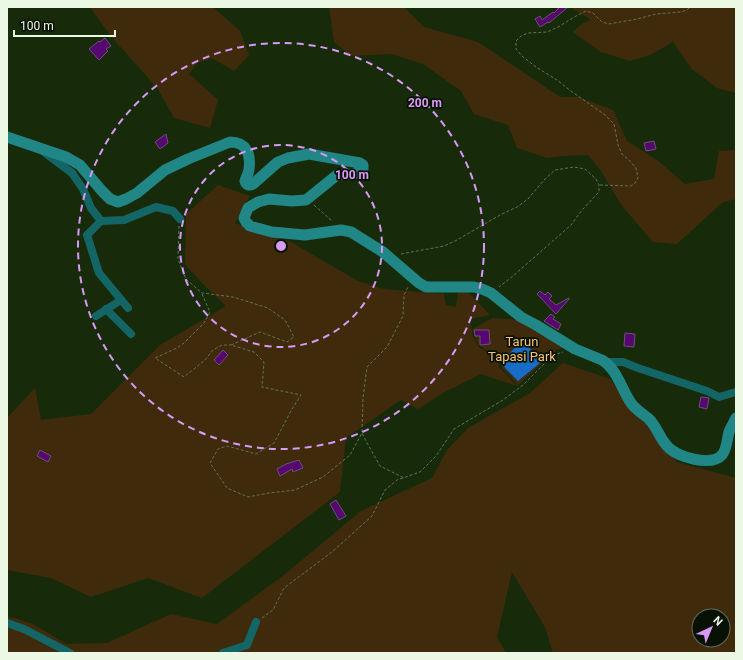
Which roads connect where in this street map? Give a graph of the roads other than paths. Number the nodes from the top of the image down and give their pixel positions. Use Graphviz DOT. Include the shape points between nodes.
graph roads {
  1 [pos="7,137"];
  2 [pos="38,147"];
  3 [pos="180,219"];
  4 [pos="101,221"];
  5 [pos="121,300"];
  6 [pos="128,308"];
  7 [pos="106,309"];
  8 [pos="96,316"];
  9 [pos="131,334"];
  10 [pos="606,362"];
  11 [pos="736,392"];
  12 [pos="736,418"];
  13 [pos="256,622"];
  14 [pos="7,623"];
  15 [pos="70,653"];
  16 [pos="223,653"];
  1 -- 2 [label="main road"];
  2 -- 4 [label="street" via="72,173"];
  2 -- 10 [label="main road" via="80,165 110,199 118,202 137,193 165,170 230,142 246,148 249,155 249,170 245,181 249,185 278,162 288,158 309,154 360,163 363,165 361,171 337,175 306,200 269,199 258,202 248,208 244,218 250,226 272,232 351,232 383,252 426,287 482,289 521,317 575,349"];
  3 -- 4 [label="street" via="173,211 156,207 124,220"];
  4 -- 5 [label="street" via="87,235 99,273"];
  5 -- 6 [label="street"];
  5 -- 7 [label="street"];
  7 -- 8 [label="street"];
  7 -- 9 [label="street"];
  10 -- 11 [label="street" via="622,362 719,397"];
  10 -- 12 [label="main road" via="634,408 649,420 674,452 694,460 705,461 721,456"];
  13 -- 16 [label="street" via="247,645"];
  14 -- 15 [label="street"];
}
